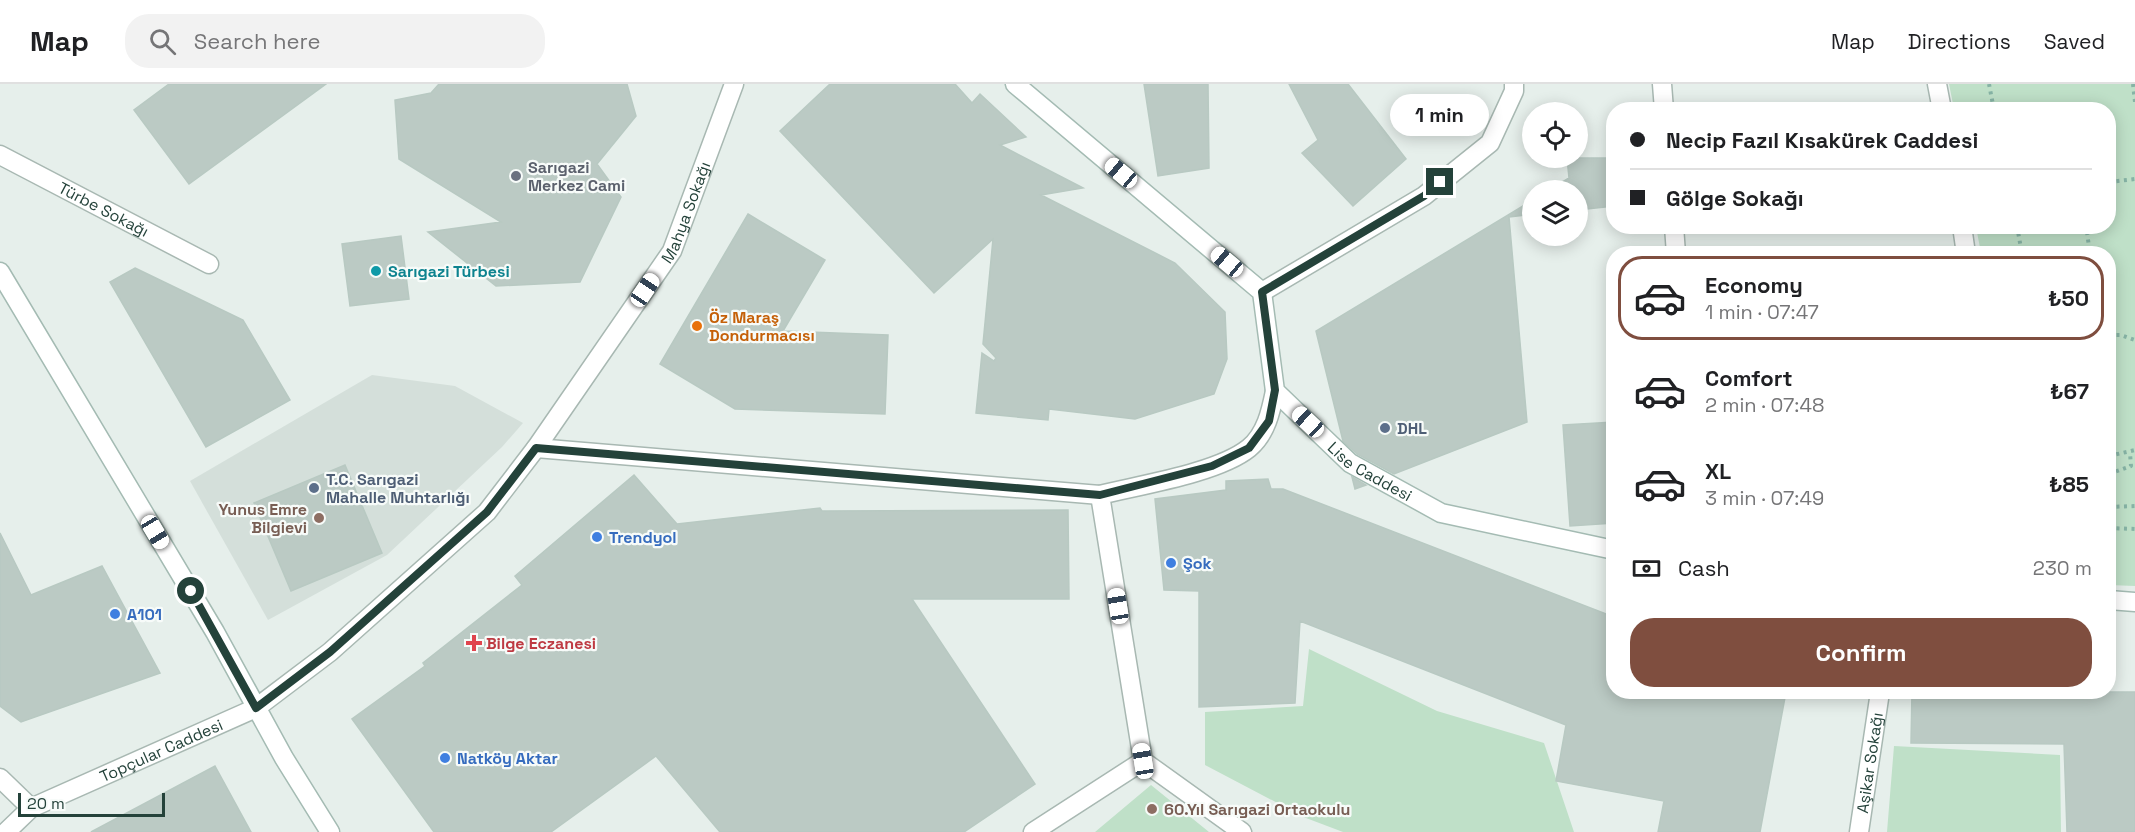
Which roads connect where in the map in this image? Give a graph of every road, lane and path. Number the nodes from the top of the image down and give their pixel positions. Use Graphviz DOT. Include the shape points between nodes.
graph roads {
  1 [pos="734,84"];
  2 [pos="1015,84"];
  3 [pos="1514,84"];
  4 [pos="1662,84"];
  5 [pos="1937,84"];
  6 [pos="1989,84"];
  7 [pos="2133,84"];
  8 [pos="1663,102"];
  9 [pos="1940,102"];
  10 [pos="1992,102"];
  11 [pos="2135,102"];
  12 [pos="0,155"];
  13 [pos="2135,179"];
  14 [pos="2116,181"];
  15 [pos="209,264"];
  16 [pos="0,273"];
  17 [pos="1262,292"];
  18 [pos="2116,335"];
  19 [pos="2135,340"];
  20 [pos="1275,390"];
  21 [pos="536,448"];
  22 [pos="2133,451"];
  23 [pos="2116,455"];
  24 [pos="2116,471"];
  25 [pos="1100,495"];
  26 [pos="2135,506"];
  27 [pos="2116,507"];
  28 [pos="2116,528"];
  29 [pos="2135,529"];
  30 [pos="1606,548"];
  31 [pos="2116,601"];
  32 [pos="2135,602"];
  33 [pos="1879,699"];
  34 [pos="256,708"];
  35 [pos="1143,761"];
  36 [pos="0,778"];
  37 [pos="31,808"];
  38 [pos="6,832"];
  39 [pos="330,832"];
  40 [pos="1033,832"];
  41 [pos="1242,832"];
  42 [pos="1859,832"];
  1 -- 21 [label="street, Mahya Sokağı" via="672,251"];
  2 -- 17 [label="street"];
  3 -- 17 [label="street" via="1490,143 1424,196"];
  4 -- 8 [label="street"];
  5 -- 9 [label="street"];
  6 -- 10 [label="path"];
  7 -- 11 [label="path"];
  12 -- 15 [label="street, Türbe Sokağı"];
  13 -- 14 [label="path"];
  16 -- 34 [label="street" via="209,622"];
  17 -- 20 [label="street"];
  18 -- 19 [label="path"];
  20 -- 25 [label="street" via="1269,421 1249,448 1212,466"];
  20 -- 30 [label="street, Lise Caddesi" via="1350,463 1441,513"];
  21 -- 25 [label="street"];
  21 -- 34 [label="street, Mahya Sokağı" via="487,512 330,652"];
  22 -- 23 [label="path"];
  22 -- 24 [label="path" via="2131,466"];
  25 -- 35 [label="street"];
  26 -- 27 [label="path"];
  28 -- 29 [label="path"];
  31 -- 32 [label="street"];
  33 -- 42 [label="street, Aşikar Sokağı"];
  34 -- 37 [label="street, Topçular Caddesi"];
  34 -- 39 [label="street"];
  35 -- 40 [label="street"];
  35 -- 41 [label="street"];
  36 -- 37 [label="street"];
  37 -- 38 [label="street, Topçular Caddesi"];
}
